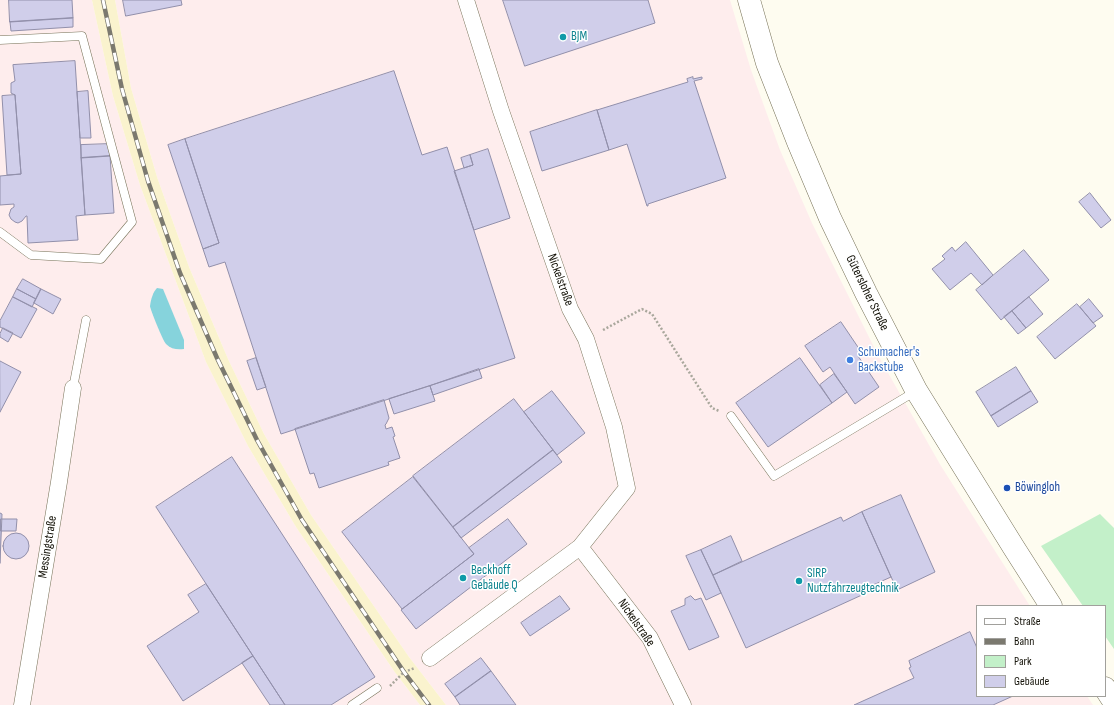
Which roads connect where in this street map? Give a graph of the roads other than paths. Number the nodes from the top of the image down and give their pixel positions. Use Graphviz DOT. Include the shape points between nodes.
graph roads {
  1 [pos="466,0"];
  2 [pos="749,0"];
  3 [pos="0,40"];
  4 [pos="0,232"];
  5 [pos="86,320"];
  6 [pos="73,388"];
  7 [pos="916,390"];
  8 [pos="731,416"];
  9 [pos="580,547"];
  10 [pos="1050,605"];
  11 [pos="430,658"];
  12 [pos="377,688"];
  13 [pos="1106,690"];
  14 [pos="1114,702"];
  15 [pos="22,705"];
  16 [pos="352,705"];
  17 [pos="683,705"];
  1 -- 9 [label="street, Nickelstraße" via="570,309 586,339 614,427 627,488"];
  2 -- 7 [label="main road, Gütersloher Straße" via="767,63 830,218"];
  3 -- 4 [label="lane" via="82,36 132,222 101,259 31,255"];
  5 -- 6 [label="lane"];
  6 -- 15 [label="street, Messingstraße"];
  7 -- 8 [label="lane" via="774,476"];
  7 -- 10 [label="main road, Gütersloher Straße"];
  9 -- 11 [label="street, Nickelstraße"];
  9 -- 17 [label="street, Nickelstraße" via="650,638"];
  12 -- 16 [label="lane"];
  13 -- 14 [label="main road"];
}
